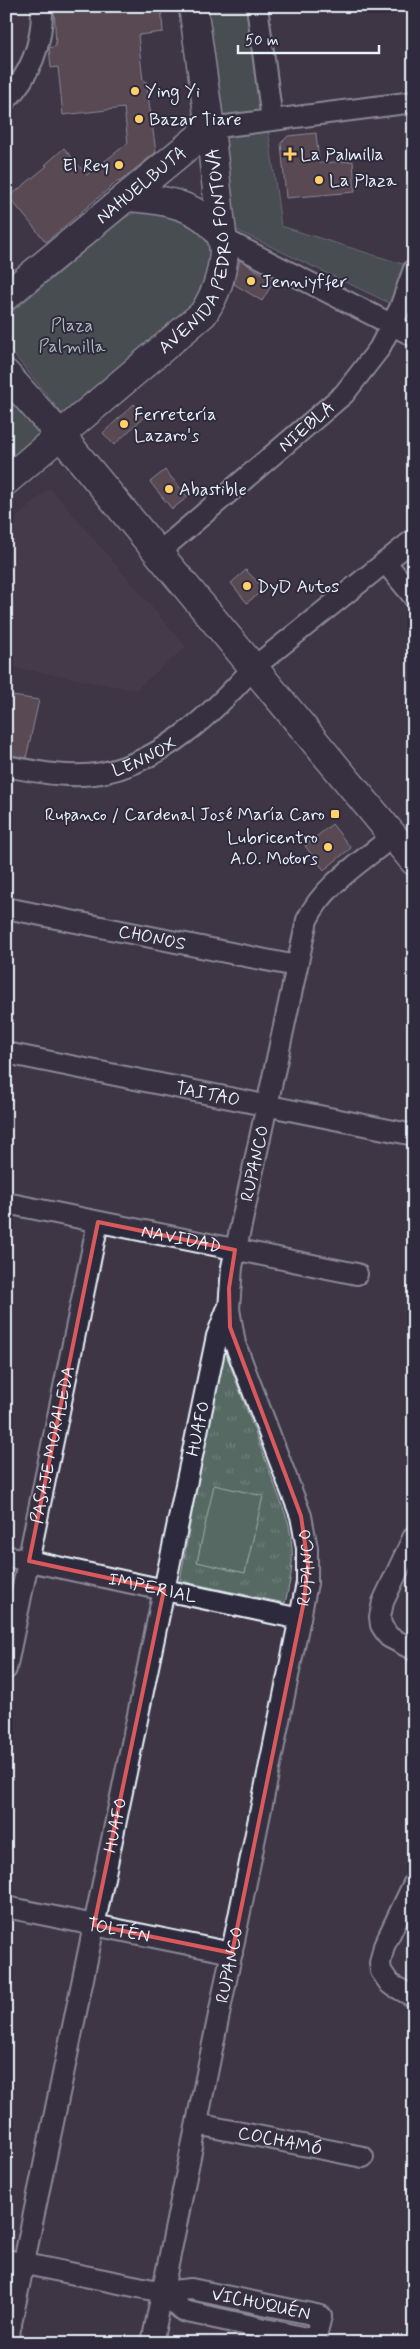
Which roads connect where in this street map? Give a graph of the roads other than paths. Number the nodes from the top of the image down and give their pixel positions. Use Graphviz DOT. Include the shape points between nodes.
graph roads {
  1 [pos="42,6"];
  2 [pos="192,6"];
  3 [pos="257,6"];
  4 [pos="6,100"];
  5 [pos="414,102"];
  6 [pos="272,120"];
  7 [pos="210,128"];
  8 [pos="127,197"];
  9 [pos="222,238"];
  10 [pos="414,269"];
  11 [pos="6,296"];
  12 [pos="392,324"];
  13 [pos="414,336"];
  14 [pos="6,374"];
  15 [pos="61,436"];
  16 [pos="6,481"];
  17 [pos="414,539"];
  18 [pos="158,553"];
  19 [pos="385,562"];
  20 [pos="414,597"];
  21 [pos="253,668"];
  22 [pos="6,766"];
  23 [pos="393,836"];
  24 [pos="414,861"];
  25 [pos="6,908"];
  26 [pos="296,966"];
  27 [pos="6,1053"];
  28 [pos="267,1105"];
  29 [pos="409,1134"];
  30 [pos="6,1203"];
  31 [pos="98,1222"];
  32 [pos="235,1250"];
  33 [pos="357,1274"];
  34 [pos="229,1309"];
  35 [pos="414,1536"];
  36 [pos="6,1556"];
  37 [pos="28,1561"];
  38 [pos="164,1590"];
  39 [pos="300,1619"];
  40 [pos="414,1650"];
  41 [pos="6,1669"];
  42 [pos="414,1883"];
  43 [pos="6,1907"];
  44 [pos="94,1925"];
  45 [pos="232,1953"];
  46 [pos="414,1997"];
  47 [pos="197,2124"];
  48 [pos="363,2158"];
  49 [pos="15,2261"];
  50 [pos="163,2292"];
  51 [pos="6,2343"];
  52 [pos="152,2343"];
  1 -- 4 [label="street" via="36,52 20,84"];
  2 -- 7 [label="main road, AVENIDA PEDRO FONTOVA"];
  3 -- 6 [label="street"];
  5 -- 6 [label="street"];
  6 -- 7 [label="street"];
  7 -- 8 [label="main road, NAHUELBUTA"];
  7 -- 9 [label="main road, AVENIDA PEDRO FONTOVA"];
  8 -- 9 [label="main road" via="190,209 207,219"];
  8 -- 11 [label="main road, NAHUELBUTA"];
  9 -- 12 [label="street"];
  9 -- 15 [label="main road, AVENIDA PEDRO FONTOVA" via="224,252 220,279 203,314"];
  10 -- 12 [label="street, NIEBLA"];
  12 -- 13 [label="street"];
  12 -- 18 [label="street, NIEBLA" via="379,349 344,394"];
  14 -- 15 [label="main road"];
  15 -- 16 [label="main road, AVENIDA PEDRO FONTOVA"];
  15 -- 18 [label="main road"];
  17 -- 19 [label="street, LENNOX"];
  18 -- 21 [label="main road"];
  19 -- 20 [label="street"];
  19 -- 21 [label="street, LENNOX"];
  21 -- 22 [label="street, LENNOX" via="231,693 180,736 151,756 126,766 78,775"];
  21 -- 23 [label="main road"];
  23 -- 24 [label="main road"];
  23 -- 26 [label="street, RUPANCO" via="327,891 313,907"];
  25 -- 26 [label="street, CHONOS"];
  26 -- 28 [label="street, RUPANCO"];
  27 -- 28 [label="street, TAITAO"];
  28 -- 29 [label="street, TAITAO"];
  28 -- 32 [label="street, RUPANCO"];
  30 -- 31 [label="street, NAVIDAD"];
  31 -- 32 [label="street, NAVIDAD"];
  31 -- 37 [label="street, PASAJE MORALEDA"];
  32 -- 33 [label="street, NAVIDAD"];
  32 -- 34 [label="street, RUPANCO"];
  34 -- 38 [label="street, HUAFO" via="218,1336"];
  34 -- 39 [label="street, RUPANCO" via="230,1327 240,1362 301,1516 308,1565"];
  35 -- 40 [label="street" via="383,1602 380,1617 381,1625 394,1641"];
  36 -- 37 [label="street, IMPERIAL"];
  37 -- 38 [label="street, IMPERIAL"];
  37 -- 41 [label="street, PASAJE MORALEDA"];
  38 -- 39 [label="street, IMPERIAL"];
  38 -- 44 [label="street, HUAFO"];
  39 -- 45 [label="street, RUPANCO"];
  42 -- 46 [label="street" via="381,1954 381,1971 390,1984"];
  43 -- 44 [label="street, TOLTÉN"];
  44 -- 45 [label="street, TOLTÉN"];
  44 -- 49 [label="street, HUAFO"];
  45 -- 47 [label="street, RUPANCO"];
  47 -- 48 [label="street, COCHAMÓ"];
  47 -- 50 [label="street, RUPANCO"];
  49 -- 50 [label="street, VICHUQUÉN"];
  49 -- 51 [label="street, HUAFO"];
  50 -- 50 [label="street, VICHUQUÉN" via="183,2311 315,2340 321,2316 191,2289"];
  50 -- 52 [label="street, RUPANCO"];
}
